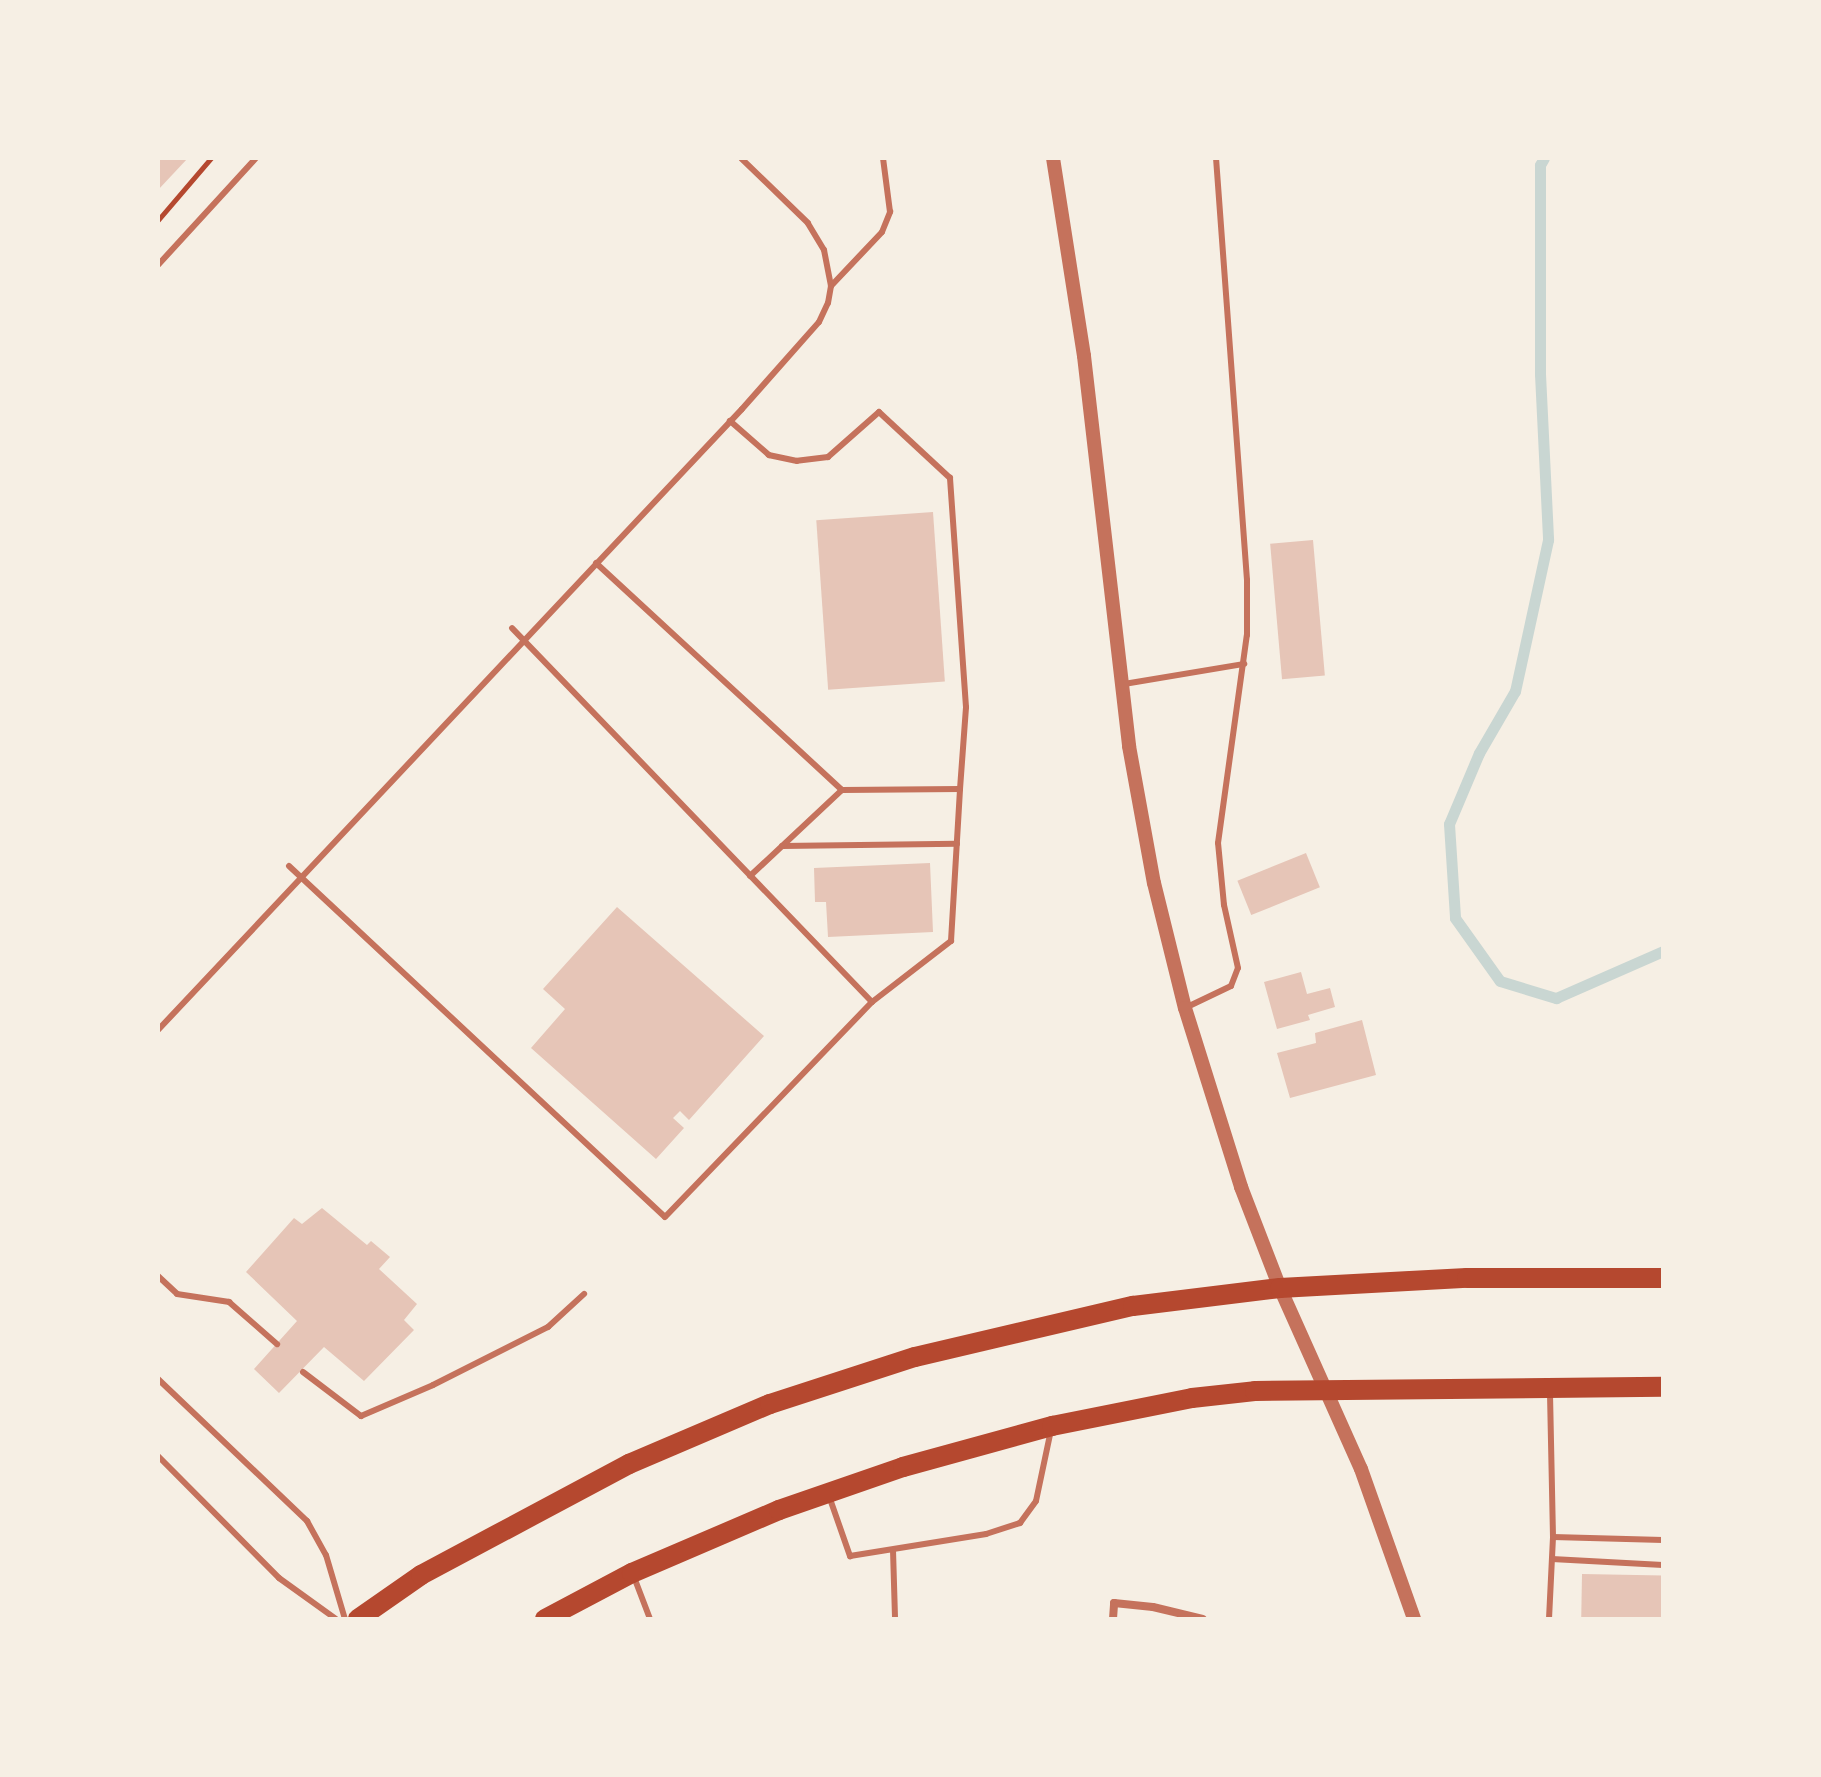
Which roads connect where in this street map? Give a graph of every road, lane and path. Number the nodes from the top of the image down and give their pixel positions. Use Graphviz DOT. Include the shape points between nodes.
graph roads {
  1 [pos="211,158"];
  2 [pos="256,158"];
  3 [pos="741,158"];
  4 [pos="883,158"];
  5 [pos="1053,158"];
  6 [pos="1216,158"];
  7 [pos="158,220"];
  8 [pos="158,265"];
  9 [pos="831,286"];
  10 [pos="730,421"];
  11 [pos="596,563"];
  12 [pos="512,628"];
  13 [pos="522,640"];
  14 [pos="1244,664"];
  15 [pos="1121,685"];
  16 [pos="960,789"];
  17 [pos="842,790"];
  18 [pos="957,844"];
  19 [pos="782,846"];
  20 [pos="289,866"];
  21 [pos="300,876"];
  22 [pos="750,876"];
  23 [pos="872,1002"];
  24 [pos="1185,1008"];
  25 [pos="158,1030"];
  26 [pos="158,1276"];
  27 [pos="1663,1278"];
  28 [pos="1280,1288"];
  29 [pos="584,1294"];
  30 [pos="277,1344"];
  31 [pos="303,1372"];
  32 [pos="158,1379"];
  33 [pos="1550,1387"];
  34 [pos="1663,1387"];
  35 [pos="1326,1388"];
  36 [pos="1052,1426"];
  37 [pos="158,1456"];
  38 [pos="828,1492"];
  39 [pos="1553,1537"];
  40 [pos="1663,1540"];
  41 [pos="893,1550"];
  42 [pos="1552,1559"];
  43 [pos="1663,1565"];
  44 [pos="632,1573"];
  45 [pos="336,1619"];
  46 [pos="345,1619"];
  47 [pos="358,1619"];
  48 [pos="545,1619"];
  49 [pos="650,1619"];
  50 [pos="895,1619"];
  51 [pos="1113,1619"];
  52 [pos="1203,1619"];
  53 [pos="1414,1619"];
  54 [pos="1549,1619"];
  1 -- 7 [label="path"];
  2 -- 8 [label="lane"];
  3 -- 9 [label="lane" via="808,223 824,250"];
  4 -- 9 [label="lane" via="890,212 882,232"];
  5 -- 15 [label="street" via="1084,356"];
  6 -- 14 [label="lane" via="1247,580"];
  9 -- 10 [label="lane" via="819,322"];
  10 -- 11 [label="lane"];
  10 -- 16 [label="lane" via="769,455 797,461 828,457 879,412 950,478 966,707"];
  11 -- 13 [label="lane"];
  11 -- 17 [label="lane"];
  12 -- 13 [label="lane"];
  13 -- 21 [label="lane"];
  13 -- 22 [label="lane"];
  14 -- 15 [label="lane"];
  14 -- 24 [label="lane" via="1218,843 1238,968 1231,986"];
  15 -- 24 [label="street" via="1154,883"];
  16 -- 17 [label="lane"];
  16 -- 18 [label="lane"];
  17 -- 19 [label="lane"];
  18 -- 19 [label="lane"];
  18 -- 23 [label="lane" via="951,941"];
  19 -- 22 [label="lane"];
  20 -- 21 [label="lane"];
  21 -- 23 [label="lane" via="665,1217"];
  21 -- 25 [label="lane"];
  22 -- 23 [label="lane"];
  24 -- 28 [label="street" via="1241,1187"];
  26 -- 30 [label="lane" via="177,1294 229,1302"];
  27 -- 28 [label="main road" via="1467,1278"];
  28 -- 35 [label="street"];
  28 -- 47 [label="main road" via="1133,1306 1055,1322 915,1357 770,1404 566,1495 421,1575"];
  29 -- 31 [label="lane" via="548,1327 361,1416"];
  32 -- 46 [label="lane" via="307,1521 326,1555"];
  33 -- 34 [label="main road"];
  33 -- 35 [label="main road"];
  33 -- 39 [label="lane"];
  35 -- 36 [label="main road" via="1192,1398"];
  35 -- 53 [label="street"];
  36 -- 38 [label="main road"];
  36 -- 41 [label="lane" via="1036,1501 1020,1523"];
  37 -- 45 [label="lane" via="279,1578"];
  38 -- 41 [label="lane" via="850,1556"];
  38 -- 44 [label="main road"];
  39 -- 40 [label="lane"];
  39 -- 42 [label="lane"];
  41 -- 50 [label="lane"];
  42 -- 43 [label="lane"];
  42 -- 54 [label="lane"];
  44 -- 48 [label="main road"];
  44 -- 49 [label="lane"];
  51 -- 52 [label="street" via="1114,1603"];
}
